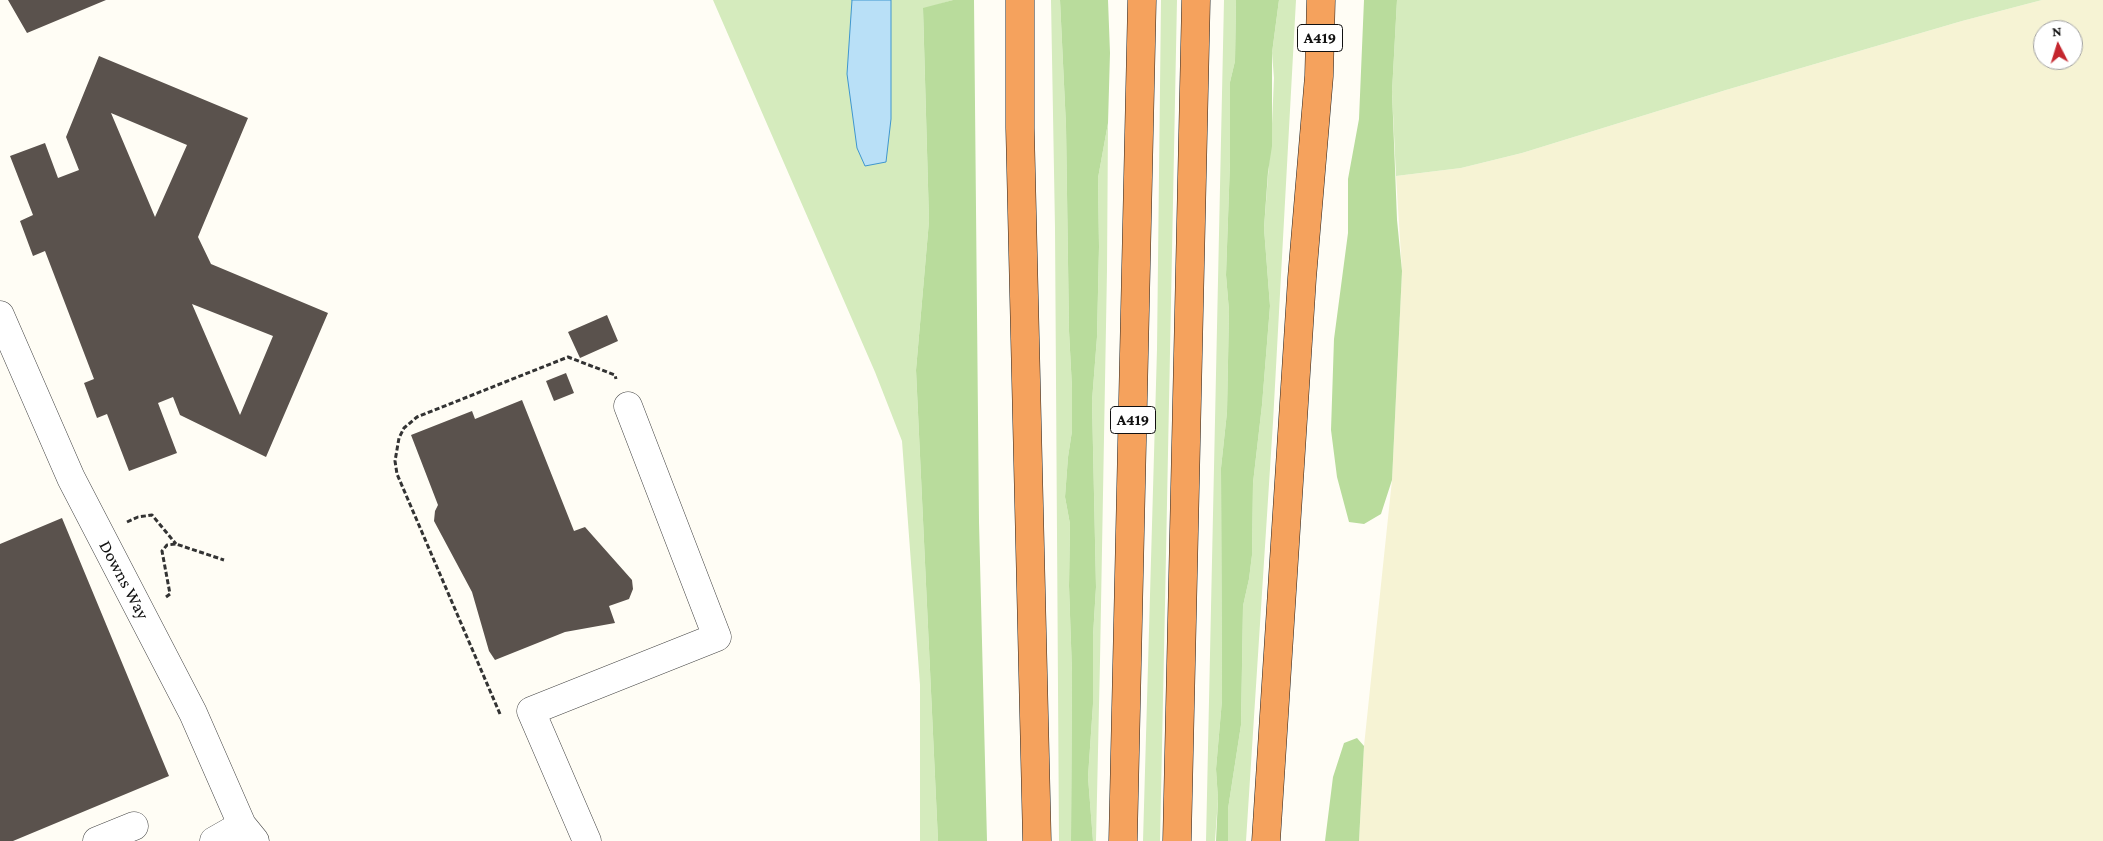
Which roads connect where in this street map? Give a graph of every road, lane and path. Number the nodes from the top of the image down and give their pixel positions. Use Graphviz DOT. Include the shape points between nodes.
graph roads {
  1 [pos="1020,0"];
  2 [pos="1142,0"];
  3 [pos="1196,0"];
  4 [pos="1321,0"];
  5 [pos="0,315"];
  6 [pos="628,406"];
  7 [pos="138,517"];
  8 [pos="176,544"];
  9 [pos="224,560"];
  10 [pos="161,598"];
  11 [pos="503,722"];
  12 [pos="134,826"];
  13 [pos="248,833"];
  14 [pos="97,841"];
  15 [pos="214,841"];
  16 [pos="587,841"];
  17 [pos="1037,841"];
  18 [pos="1123,841"];
  19 [pos="1178,841"];
  20 [pos="1266,841"];
  1 -- 17 [label="highway" via="1020,128"];
  2 -- 18 [label="highway, A419"];
  3 -- 19 [label="highway"];
  4 -- 20 [label="highway, A419" via="1319,76 1302,278"];
  5 -- 13 [label="street, Downs Way" via="72,478 194,713"];
  6 -- 11 [label="path" via="615,375 568,357 417,417 404,428 399,438 394,461 397,474"];
  6 -- 16 [label="street" via="717,637 531,711"];
  7 -- 8 [label="path" via="152,515"];
  8 -- 9 [label="path"];
  8 -- 10 [label="path" via="167,545 162,551 170,594"];
  12 -- 14 [label="street"];
  13 -- 15 [label="street"];
}
